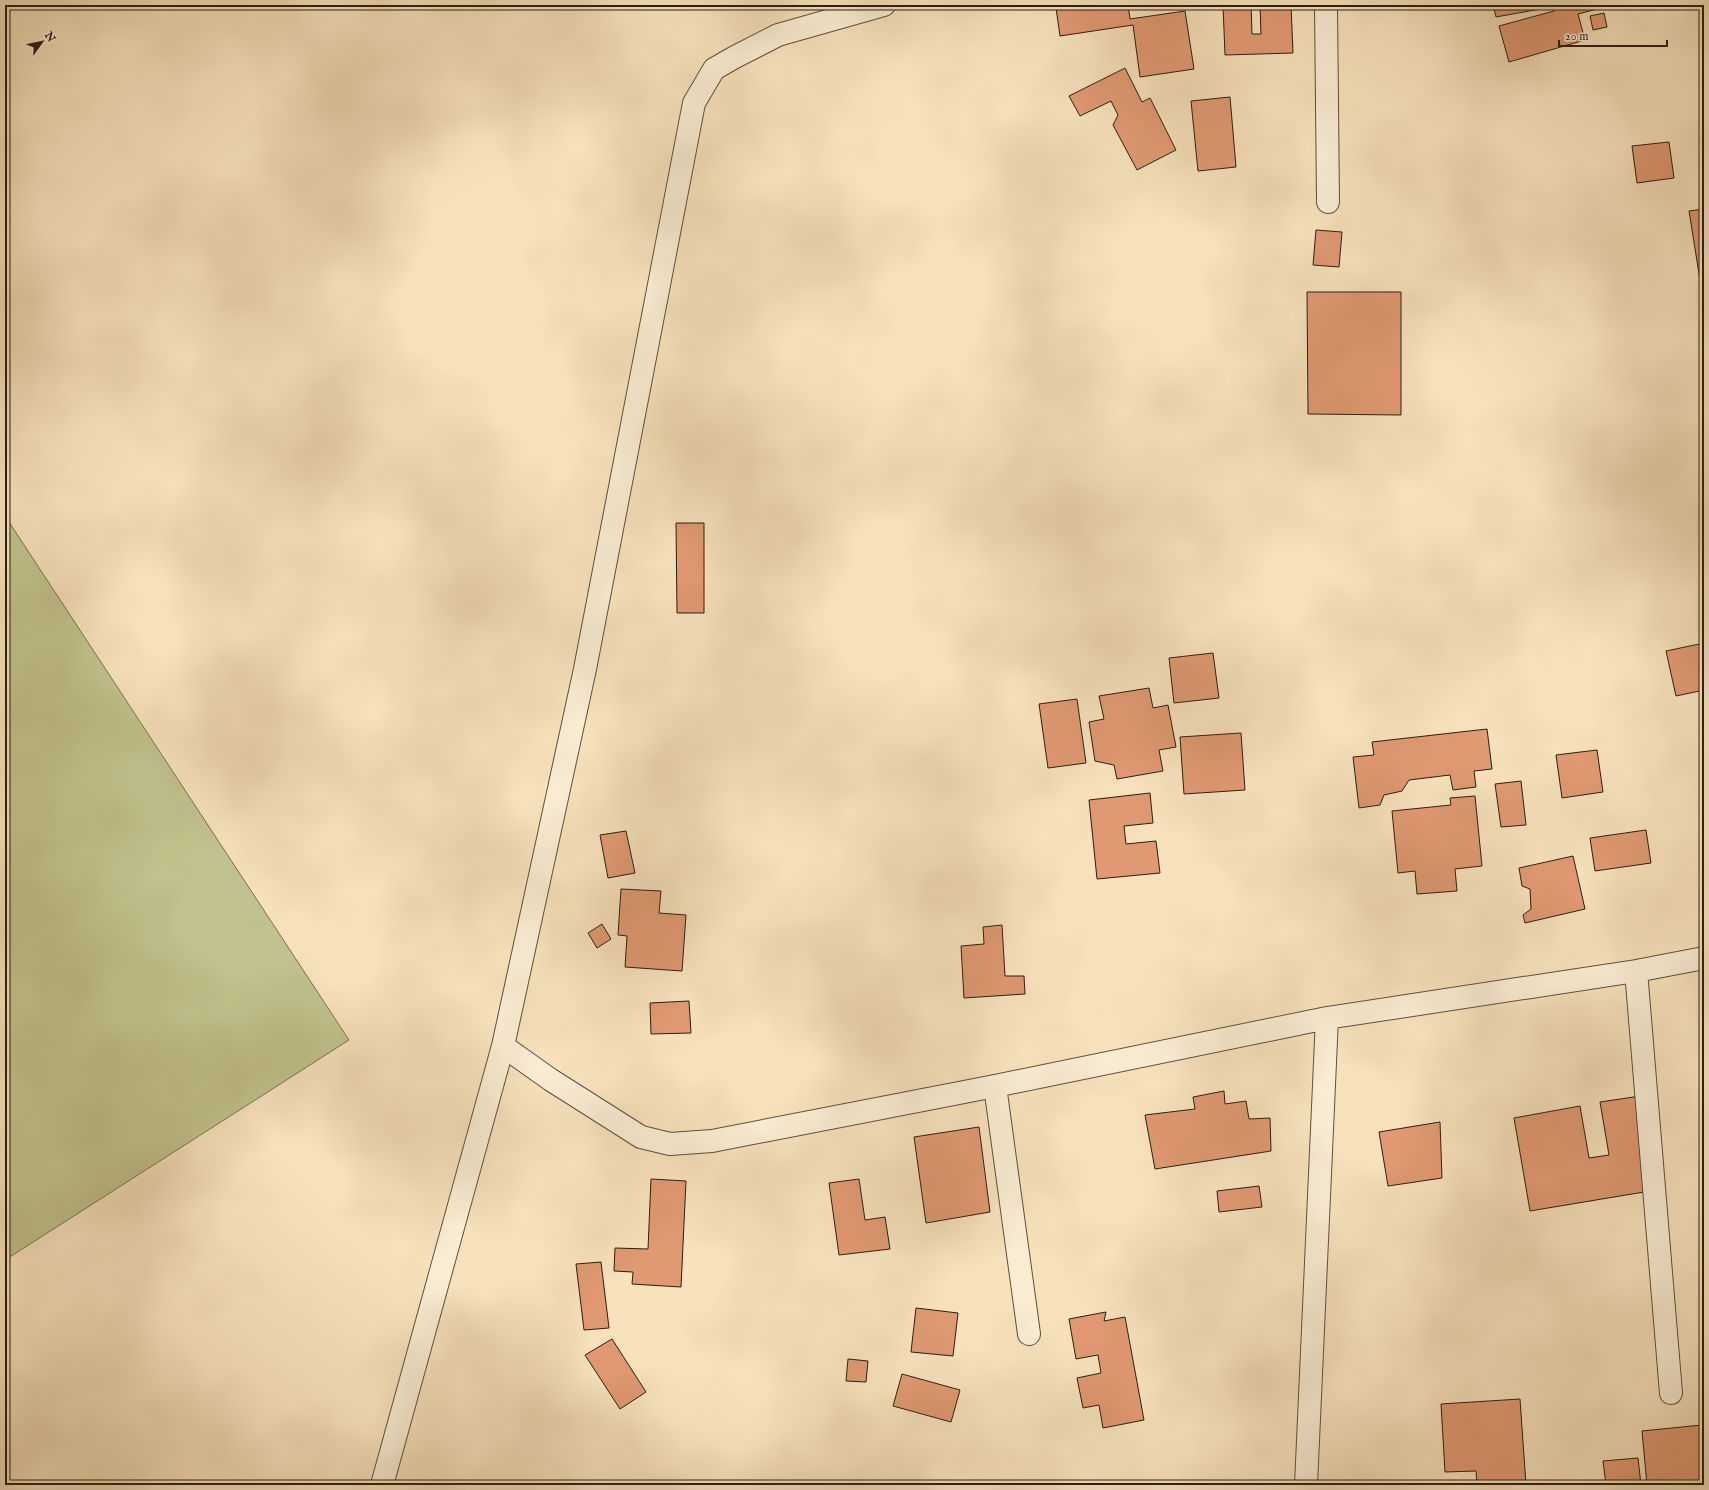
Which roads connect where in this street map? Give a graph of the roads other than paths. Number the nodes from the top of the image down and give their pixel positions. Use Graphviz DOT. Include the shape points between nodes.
graph roads {
  1 [pos="884,5"];
  2 [pos="1326,5"];
  3 [pos="1328,202"];
  4 [pos="1704,958"];
  5 [pos="1636,972"];
  6 [pos="1327,1018"];
  7 [pos="503,1046"];
  8 [pos="994,1086"];
  9 [pos="1029,1334"];
  10 [pos="1671,1393"];
  11 [pos="382,1485"];
  12 [pos="1306,1485"];
  1 -- 7 [label="street" via="778,35 741,54 714,69 694,103 585,669"];
  2 -- 3 [label="street"];
  4 -- 5 [label="street"];
  5 -- 6 [label="street"];
  5 -- 10 [label="street"];
  6 -- 8 [label="street"];
  6 -- 12 [label="street"];
  7 -- 8 [label="street" via="641,1137 670,1144 712,1141"];
  7 -- 11 [label="street"];
  8 -- 9 [label="street"];
}
